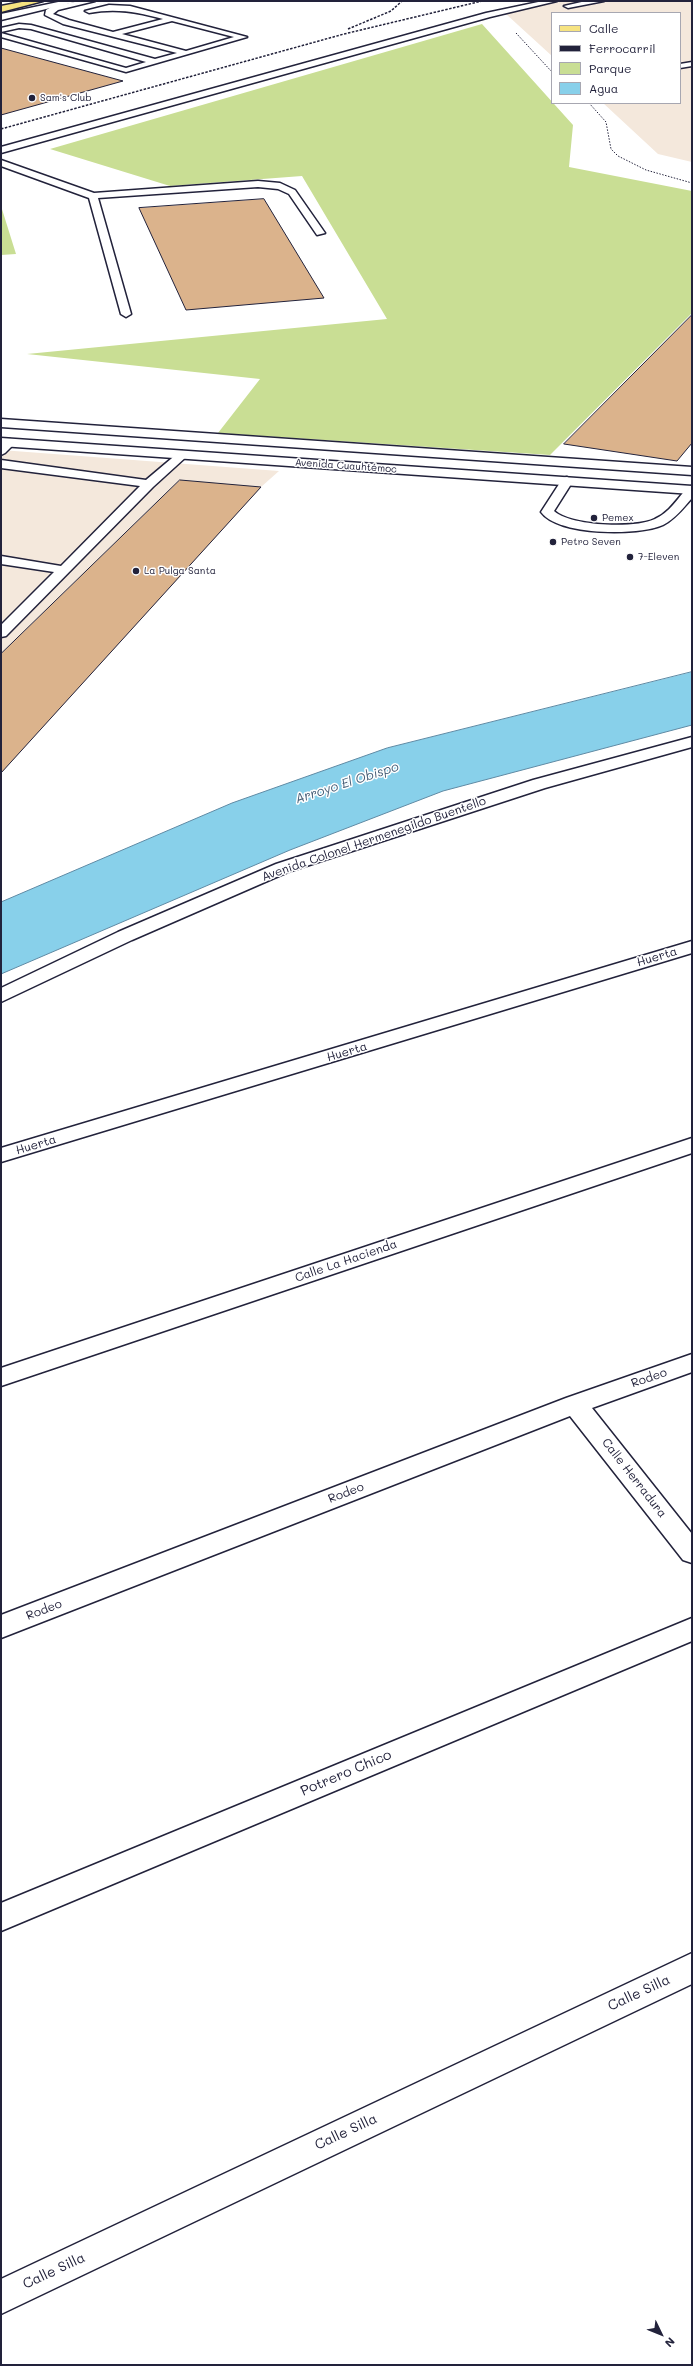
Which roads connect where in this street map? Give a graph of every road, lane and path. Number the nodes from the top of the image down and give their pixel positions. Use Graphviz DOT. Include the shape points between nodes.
graph roads {
  1 [pos="15,1"];
  2 [pos="39,1"];
  3 [pos="75,1"];
  4 [pos="90,1"];
  5 [pos="553,1"];
  6 [pos="600,1"];
  7 [pos="1,4"];
  8 [pos="568,6"];
  9 [pos="1,9"];
  10 [pos="489,15"];
  11 [pos="1,17"];
  12 [pos="106,17"];
  13 [pos="173,18"];
  14 [pos="128,22"];
  15 [pos="143,26"];
  16 [pos="1,31"];
  17 [pos="113,34"];
  18 [pos="82,42"];
  19 [pos="53,50"];
  20 [pos="188,54"];
  21 [pos="157,62"];
  22 [pos="692,64"];
  23 [pos="681,66"];
  24 [pos="551,71"];
  25 [pos="590,104"];
  26 [pos="1,150"];
  27 [pos="1,163"];
  28 [pos="692,183"];
  29 [pos="93,196"];
  30 [pos="320,234"];
  31 [pos="126,314"];
  32 [pos="1,424"];
  33 [pos="4,445"];
  34 [pos="182,455"];
  35 [pos="1,464"];
  36 [pos="692,471"];
  37 [pos="567,481"];
  38 [pos="149,484"];
  39 [pos="692,490"];
  40 [pos="1,560"];
  41 [pos="63,570"];
  42 [pos="1,633"];
  43 [pos="692,742"];
  44 [pos="692,946"];
  45 [pos="1,996"];
  46 [pos="692,1145"];
  47 [pos="1,1155"];
  48 [pos="692,1363"];
  49 [pos="1,1377"];
  50 [pos="575,1404"];
  51 [pos="692,1553"];
  52 [pos="1,1627"];
  53 [pos="692,1629"];
  54 [pos="1,1917"];
  55 [pos="692,1968"];
  56 [pos="1,2297"];
  1 -- 7 [label="main road"];
  2 -- 9 [label="main road"];
  3 -- 11 [label="street"];
  4 -- 17 [label="lane" via="56,8 49,12 49,15"];
  5 -- 10 [label="lane"];
  6 -- 8 [label="lane"];
  10 -- 24 [label="path" via="508,24"];
  10 -- 26 [label="lane"];
  12 -- 13 [label="lane" via="89,12 119,7"];
  13 -- 15 [label="lane"];
  13 -- 20 [label="lane" via="243,37"];
  14 -- 15 [label="lane"];
  15 -- 17 [label="lane"];
  16 -- 18 [label="lane" via="26,26"];
  16 -- 19 [label="lane"];
  17 -- 18 [label="lane"];
  17 -- 20 [label="lane"];
  18 -- 19 [label="lane"];
  18 -- 21 [label="lane"];
  19 -- 21 [label="lane" via="119,69 133,69"];
  20 -- 21 [label="lane"];
  22 -- 23 [label="lane"];
  25 -- 28 [label="path" via="606,122 611,149 618,156 646,170"];
  27 -- 29 [label="lane"];
  29 -- 30 [label="lane" via="258,184 280,186 292,192"];
  29 -- 31 [label="lane"];
  32 -- 36 [label="street, Avenida Cuauhtémoc"];
  33 -- 34 [label="street, Avenida Cuauhtémoc"];
  34 -- 37 [label="street, Avenida Cuauhtémoc"];
  34 -- 38 [label="lane"];
  35 -- 38 [label="lane"];
  37 -- 39 [label="street, Avenida Cuauhtémoc"];
  37 -- 39 [label="lane" via="547,512 553,518 564,522 594,526 631,527 659,522 672,514"];
  38 -- 41 [label="lane"];
  40 -- 41 [label="lane"];
  41 -- 42 [label="lane"];
  43 -- 45 [label="street, Avenida Colonel Hermenegildo Buentello" via="532,786 282,868 125,936"];
  44 -- 47 [label="street, Huerta"];
  46 -- 49 [label="street, Calle La Hacienda"];
  48 -- 50 [label="street, Rodeo"];
  50 -- 51 [label="street, Calle Herradura"];
  50 -- 52 [label="street, Rodeo"];
  53 -- 54 [label="street, Potrero Chico"];
  55 -- 56 [label="street, Calle Silla"];
}
